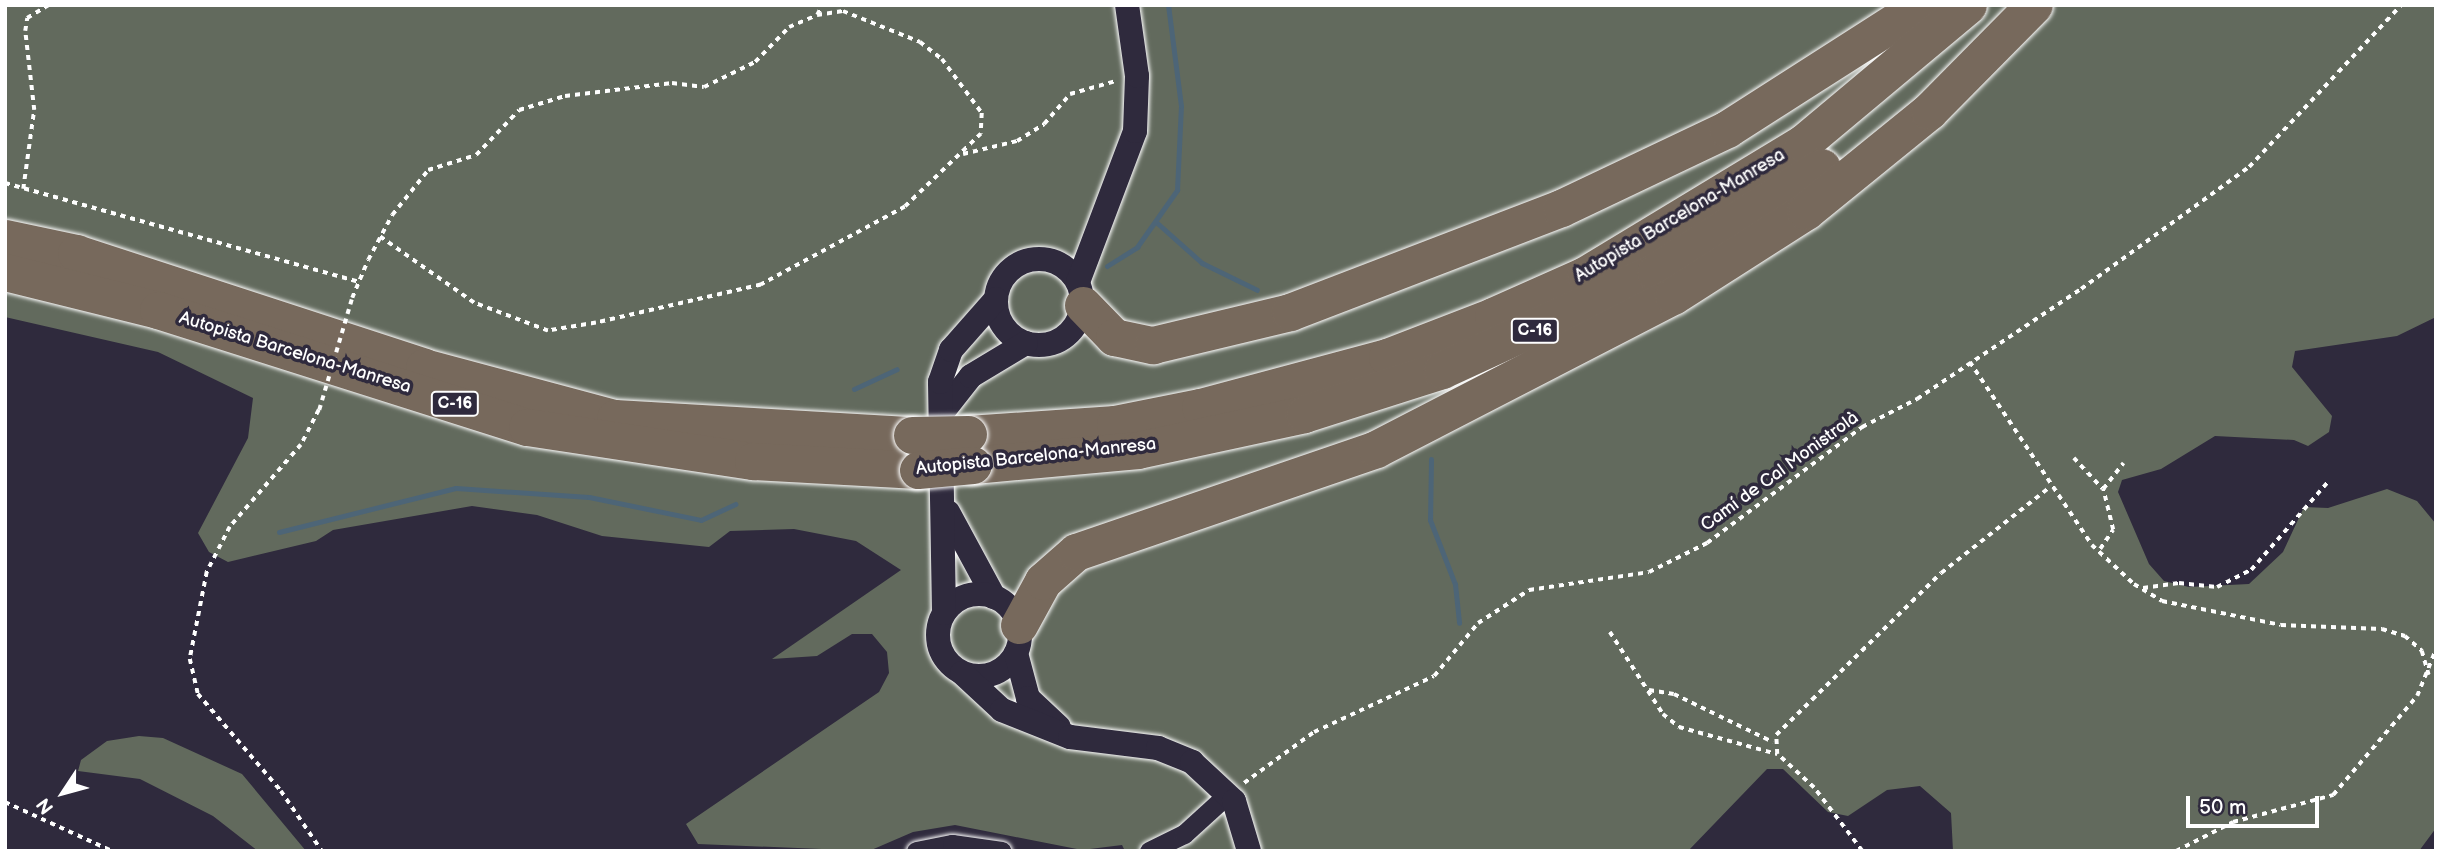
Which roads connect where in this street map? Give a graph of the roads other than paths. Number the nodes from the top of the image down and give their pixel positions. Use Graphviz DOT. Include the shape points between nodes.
graph roads {
  1 [pos="1127,5"];
  2 [pos="1921,5"];
  3 [pos="1968,5"];
  4 [pos="2012,5"];
  5 [pos="2034,5"];
  6 [pos="1099,215"];
  7 [pos="5,237"];
  8 [pos="1041,258"];
  9 [pos="5,272"];
  10 [pos="1080,294"];
  11 [pos="996,299"];
  12 [pos="1026,343"];
  13 [pos="942,444"];
  14 [pos="945,508"];
  15 [pos="995,597"];
  16 [pos="944,613"];
  17 [pos="1017,639"];
  18 [pos="962,673"];
  19 [pos="1070,737"];
  20 [pos="1228,794"];
  21 [pos="916,851"];
  22 [pos="1002,851"];
  23 [pos="1149,851"];
  24 [pos="1249,851"];
  1 -- 6 [label="street" via="1137,76 1135,131 1118,187"];
  2 -- 10 [label="highway" via="1727,129 1561,208 1290,312 1153,345 1114,337"];
  3 -- 13 [label="highway, Autopista Barcelona-Manresa / C-16" via="1803,143 1585,275 1493,316 1374,360 1199,407 1115,424"];
  4 -- 13 [label="highway, Autopista Barcelona-Manresa / C-16" via="1933,78 1798,187 1558,321 1442,370 1304,414 1138,450"];
  5 -- 17 [label="highway" via="1929,111 1807,211 1673,296 1376,449 1076,552 1043,581"];
  6 -- 8 [label="street"];
  6 -- 10 [label="street"];
  7 -- 13 [label="highway, Autopista Barcelona-Manresa / C-16" via="76,253 424,367 615,418"];
  8 -- 10 [label="street" via="1063,265"];
  8 -- 11 [label="street" via="1010,269"];
  9 -- 13 [label="highway, Autopista Barcelona-Manresa / C-16" via="158,310 527,426 753,461"];
  10 -- 12 [label="street" via="1064,338"];
  11 -- 12 [label="street" via="1003,326"];
  11 -- 13 [label="street" via="951,349 940,382"];
  12 -- 13 [label="street" via="971,376"];
  13 -- 14 [label="street"];
  14 -- 15 [label="street"];
  14 -- 16 [label="street"];
  15 -- 16 [label="street" via="966,596"];
  15 -- 17 [label="street"];
  16 -- 18 [label="street" via="939,647"];
  17 -- 18 [label="street" via="993,674"];
  17 -- 19 [label="street" via="1028,698"];
  18 -- 19 [label="street" via="1002,710"];
  19 -- 20 [label="street" via="1158,748 1192,762"];
  20 -- 23 [label="street" via="1184,834"];
  20 -- 24 [label="street"];
  21 -- 22 [label="street" via="952,844"];
}
